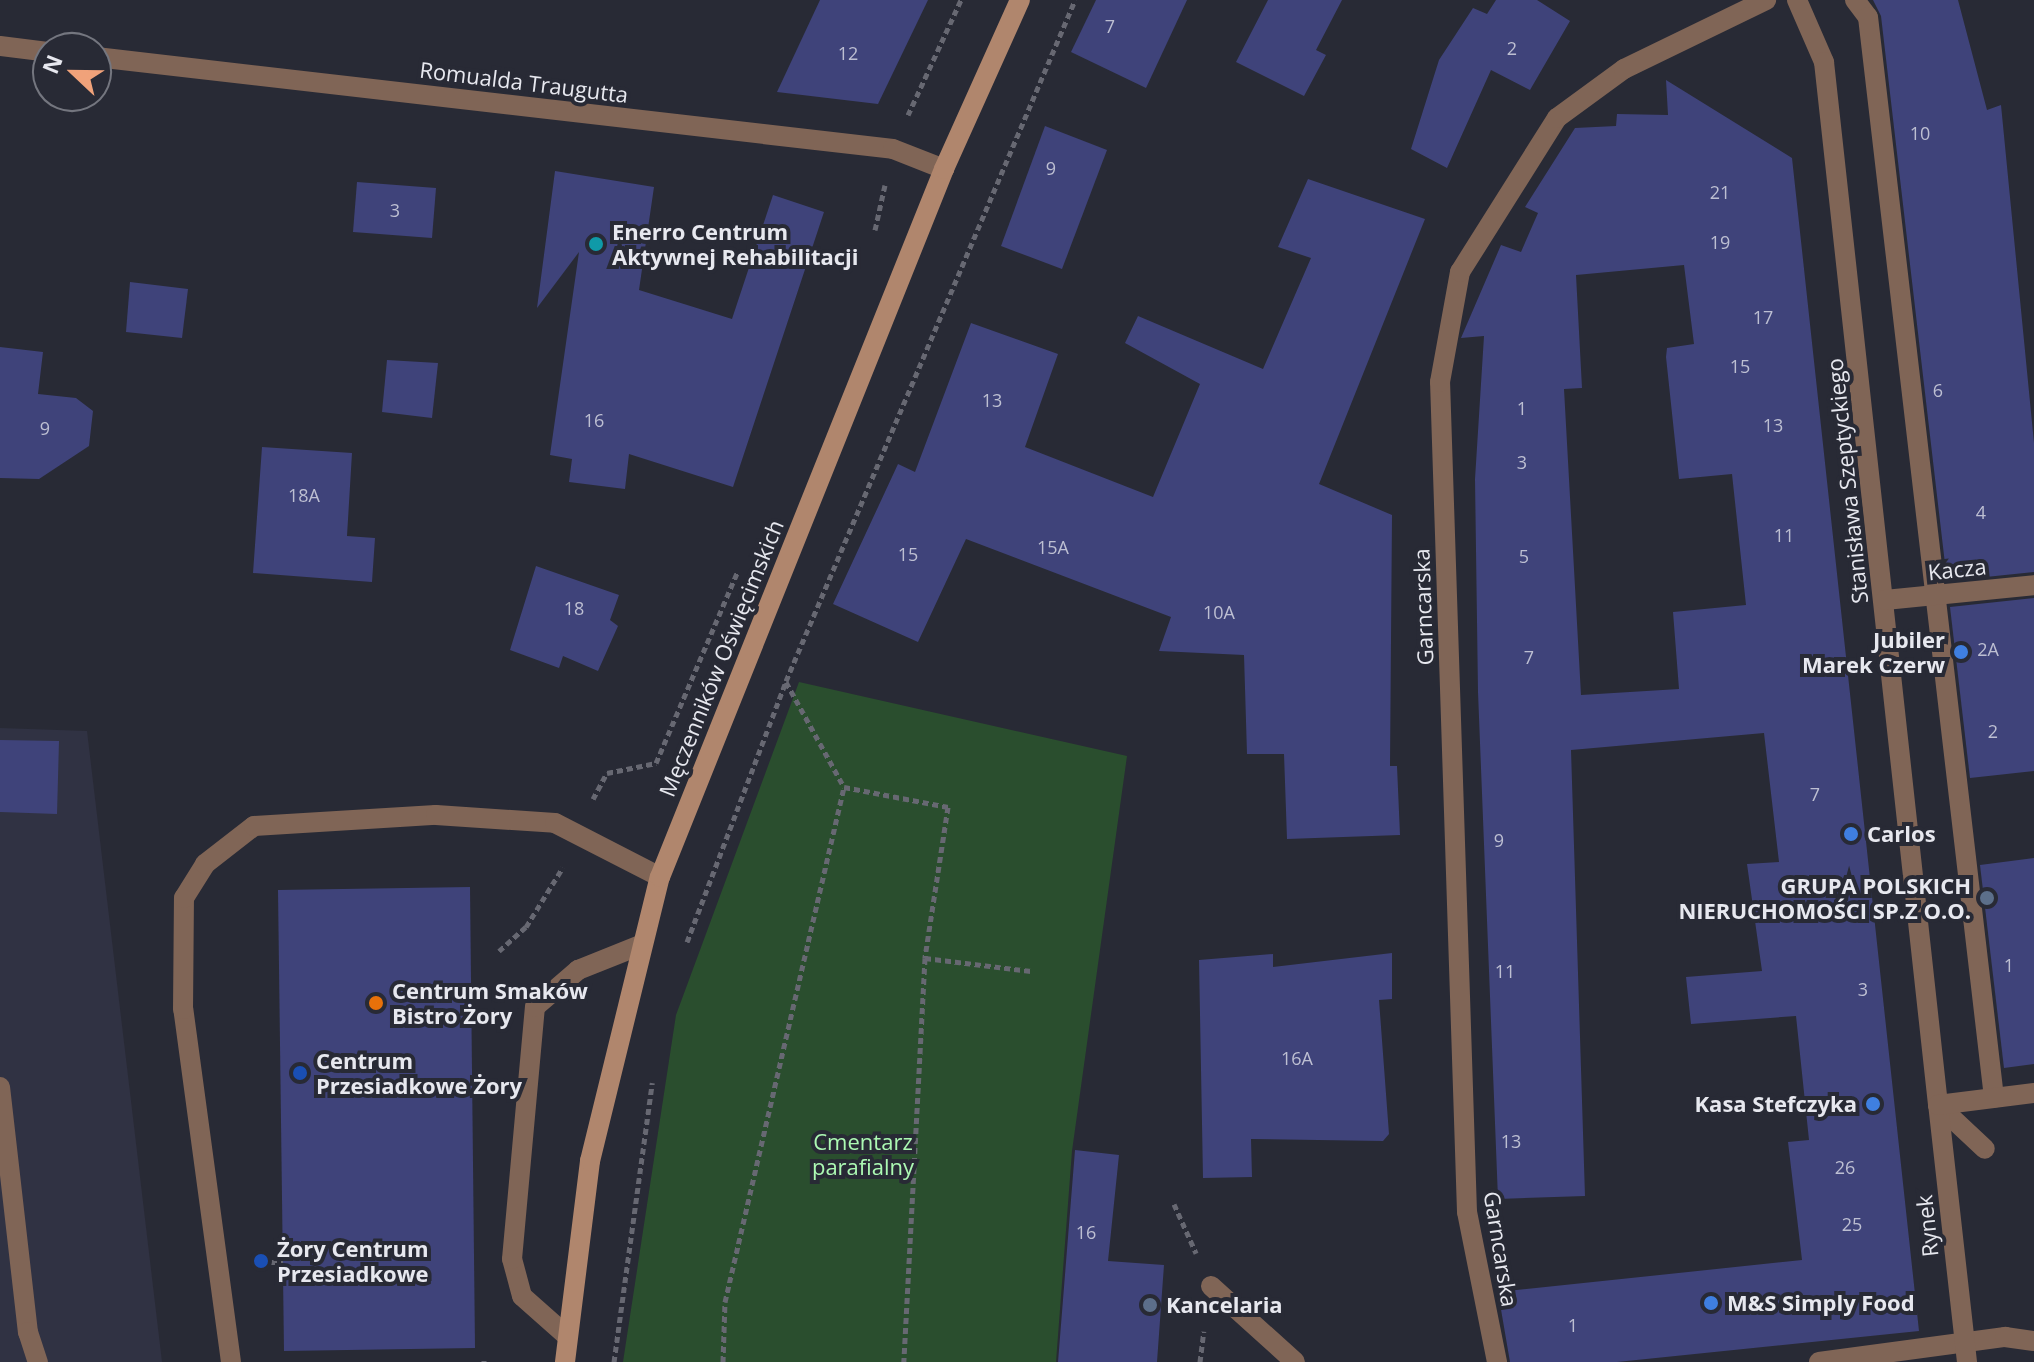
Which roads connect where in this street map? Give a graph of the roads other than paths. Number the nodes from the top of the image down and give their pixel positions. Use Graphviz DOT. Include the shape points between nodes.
graph roads {
  1 [pos="1020,0"];
  2 [pos="1766,0"];
  3 [pos="1797,0"];
  4 [pos="1855,0"];
  5 [pos="0,46"];
  6 [pos="32,50"];
  7 [pos="112,59"];
  8 [pos="944,169"];
  9 [pos="2034,585"];
  10 [pos="1930,596"];
  11 [pos="1885,600"];
  12 [pos="660,877"];
  13 [pos="638,946"];
  14 [pos="0,1087"];
  15 [pos="2034,1093"];
  16 [pos="1994,1098"];
  17 [pos="1938,1105"];
  18 [pos="1985,1149"];
  19 [pos="1211,1286"];
  20 [pos="567,1336"];
  21 [pos="2034,1341"];
  22 [pos="1966,1352"];
  23 [pos="38,1362"];
  24 [pos="231,1362"];
  25 [pos="565,1362"];
  26 [pos="1295,1362"];
  27 [pos="1497,1362"];
  28 [pos="1819,1362"];
  1 -- 8 [label="street, Męczenników Oświęcimskich"];
  2 -- 27 [label="street, Garncarska" via="1624,69 1557,118 1460,272 1440,382 1466,1180"];
  3 -- 11 [label="street, Stanisława Szeptyckiego" via="1824,62"];
  4 -- 10 [label="street" via="1868,17"];
  5 -- 6 [label="street"];
  7 -- 8 [label="street, Romualda Traugutta" via="893,149"];
  8 -- 12 [label="street, Męczenników Oświęcimskich"];
  9 -- 10 [label="street, Kacza"];
  10 -- 11 [label="street, Kacza"];
  10 -- 16 [label="street"];
  11 -- 17 [label="street, Stanisława Szeptyckiego"];
  12 -- 13 [label="street, Męczenników Oświęcimskich"];
  12 -- 24 [label="street" via="555,823 436,815 254,826 205,864 184,898 183,1009"];
  13 -- 20 [label="street, Męczenników Oświęcimskich" via="590,1161"];
  13 -- 20 [label="street" via="578,970 535,1007 512,1259 522,1296"];
  14 -- 23 [label="street" via="28,1332"];
  15 -- 16 [label="street"];
  16 -- 17 [label="street"];
  17 -- 18 [label="street"];
  17 -- 22 [label="street, Rynek"];
  19 -- 26 [label="street"];
  20 -- 25 [label="street, Męczenników Oświęcimskich"];
  21 -- 22 [label="street" via="2005,1337"];
  22 -- 28 [label="street"];
}
